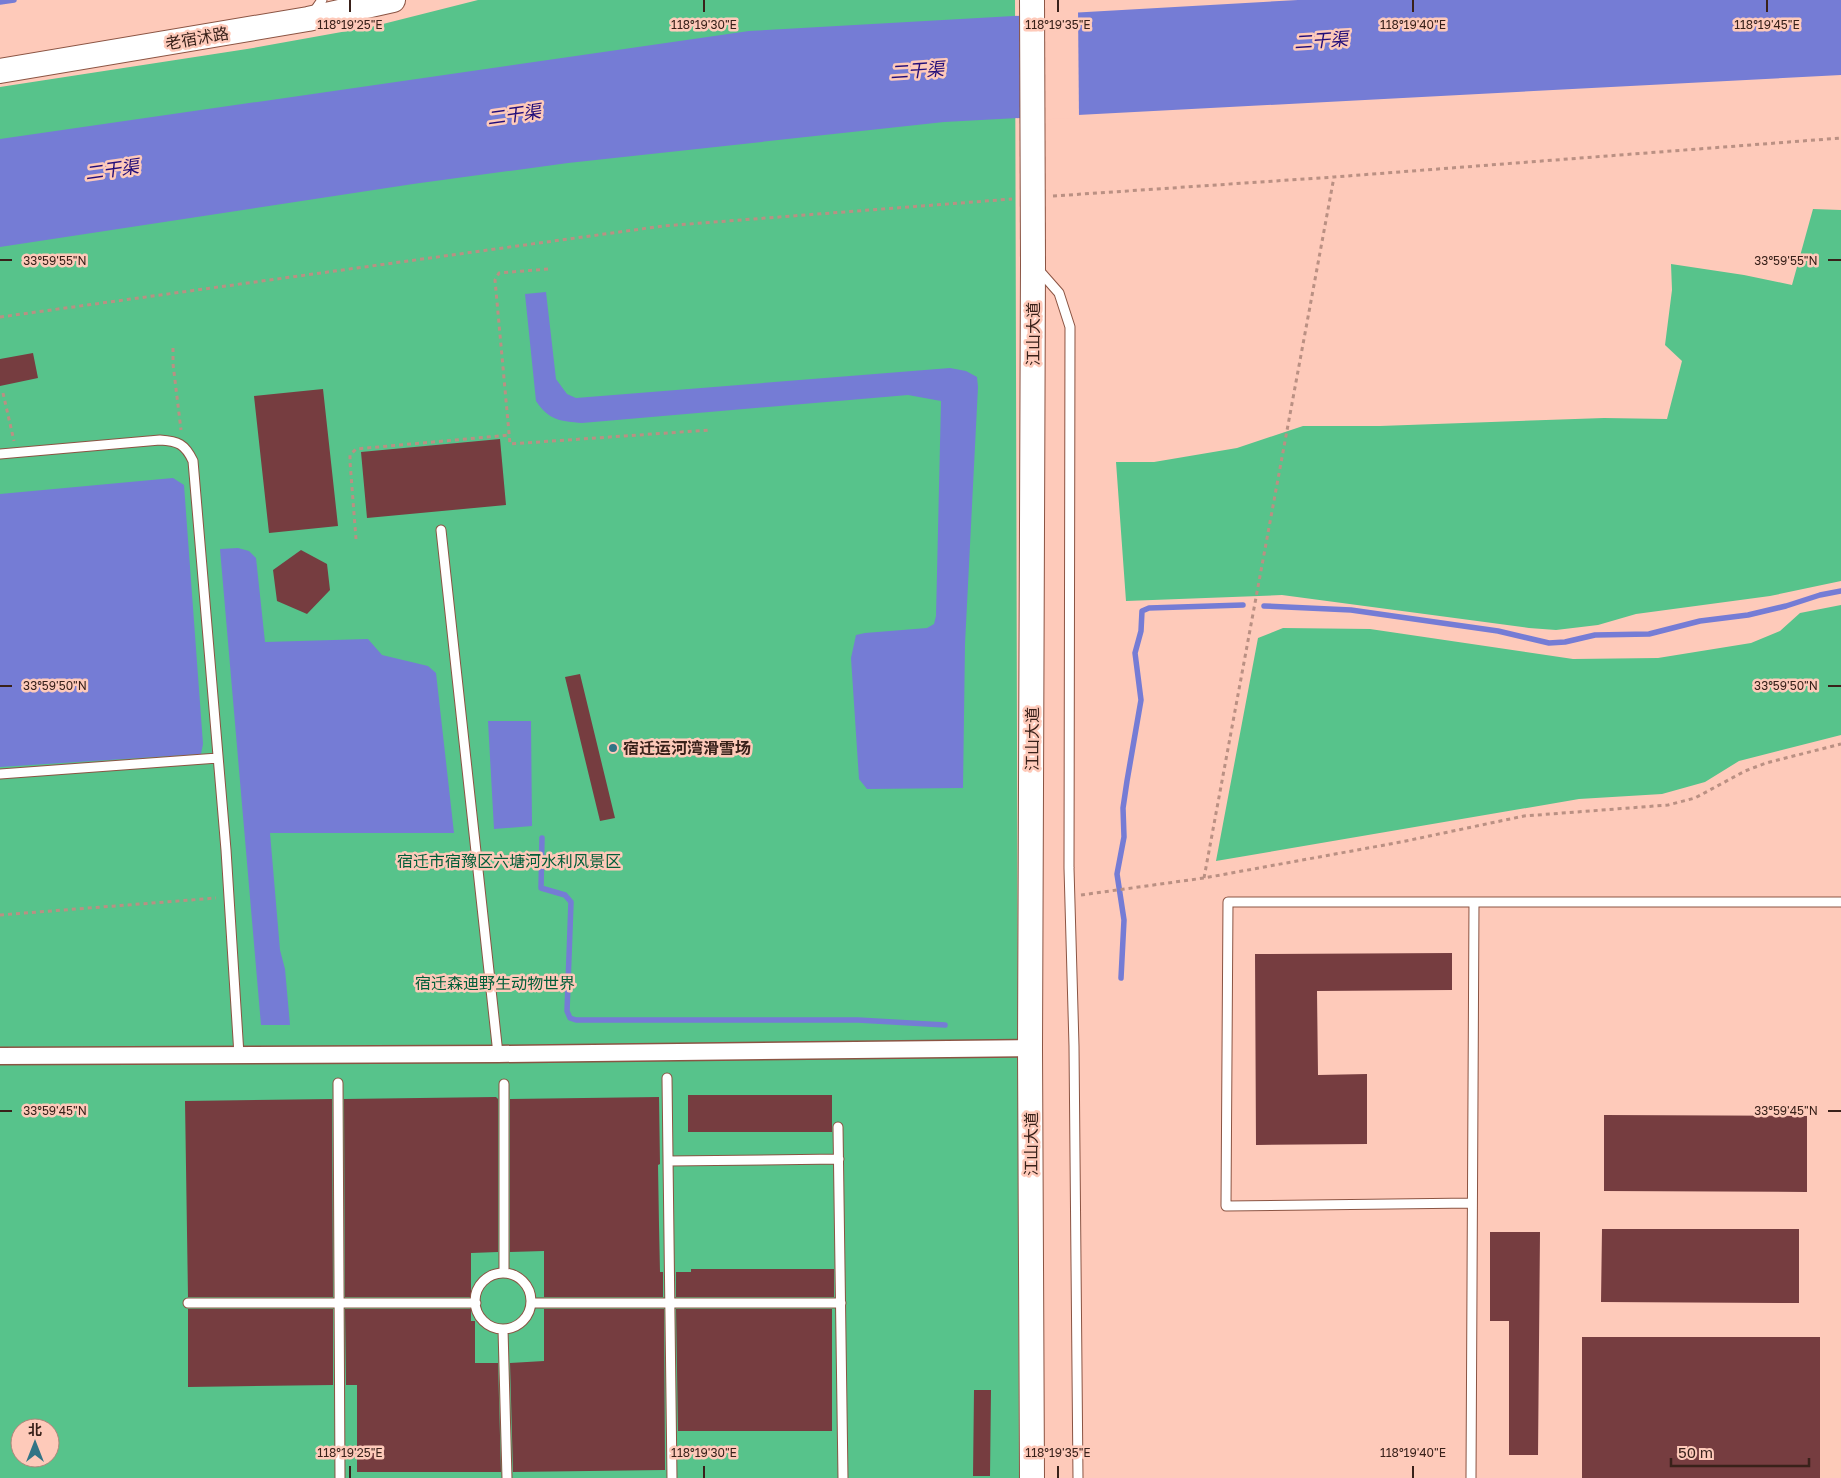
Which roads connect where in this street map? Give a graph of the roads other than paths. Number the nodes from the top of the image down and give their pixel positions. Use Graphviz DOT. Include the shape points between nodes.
graph roads {
  1 [pos="322,0"];
  2 [pos="393,0"];
  3 [pos="1032,0"];
  4 [pos="308,20"];
  5 [pos="0,72"];
  6 [pos="1033,264"];
  7 [pos="0,454"];
  8 [pos="441,530"];
  9 [pos="218,758"];
  10 [pos="0,774"];
  11 [pos="1474,902"];
  12 [pos="1841,902"];
  13 [pos="1030,1048"];
  14 [pos="498,1054"];
  15 [pos="239,1055"];
  16 [pos="0,1056"];
  17 [pos="666,1078"];
  18 [pos="338,1083"];
  19 [pos="504,1084"];
  20 [pos="838,1127"];
  21 [pos="839,1159"];
  22 [pos="668,1160"];
  23 [pos="1472,1203"];
  24 [pos="504,1274"];
  25 [pos="188,1303"];
  26 [pos="339,1303"];
  27 [pos="476,1303"];
  28 [pos="531,1304"];
  29 [pos="670,1304"];
  30 [pos="841,1304"];
  31 [pos="503,1329"];
  32 [pos="340,1478"];
  33 [pos="507,1478"];
  34 [pos="672,1478"];
  35 [pos="844,1478"];
  36 [pos="1032,1478"];
  37 [pos="1078,1478"];
  38 [pos="1471,1478"];
  1 -- 4 [label="lane"];
  2 -- 4 [label="main road, 老宿沭路"];
  3 -- 6 [label="main road, 江山大道, bridge"];
  4 -- 5 [label="main road, 老宿沭路"];
  6 -- 13 [label="main road, 江山大道"];
  6 -- 37 [label="lane" via="1059,292 1070,327 1070,896"];
  7 -- 9 [label="lane" via="160,440 174,441 188,450 192,461"];
  8 -- 14 [label="lane"];
  9 -- 10 [label="lane"];
  9 -- 15 [label="lane"];
  11 -- 12 [label="lane"];
  11 -- 23 [label="lane"];
  11 -- 23 [label="lane" via="1228,902 1226,1206"];
  13 -- 14 [label="street"];
  13 -- 36 [label="main road, 江山大道"];
  14 -- 15 [label="street"];
  15 -- 16 [label="street"];
  17 -- 22 [label="lane"];
  18 -- 26 [label="lane"];
  19 -- 24 [label="lane"];
  20 -- 21 [label="lane"];
  21 -- 22 [label="lane"];
  21 -- 30 [label="lane"];
  22 -- 29 [label="lane"];
  23 -- 38 [label="lane"];
  24 -- 27 [label="lane" via="491,1276 483,1282 478,1289"];
  24 -- 28 [label="lane" via="517,1277 524,1283 529,1290"];
  25 -- 26 [label="lane"];
  26 -- 27 [label="lane"];
  26 -- 32 [label="lane"];
  27 -- 31 [label="lane" via="479,1316 486,1323"];
  28 -- 29 [label="lane"];
  28 -- 31 [label="lane" via="520,1323"];
  29 -- 30 [label="lane"];
  29 -- 34 [label="lane"];
  30 -- 35 [label="lane"];
  31 -- 33 [label="lane"];
}
